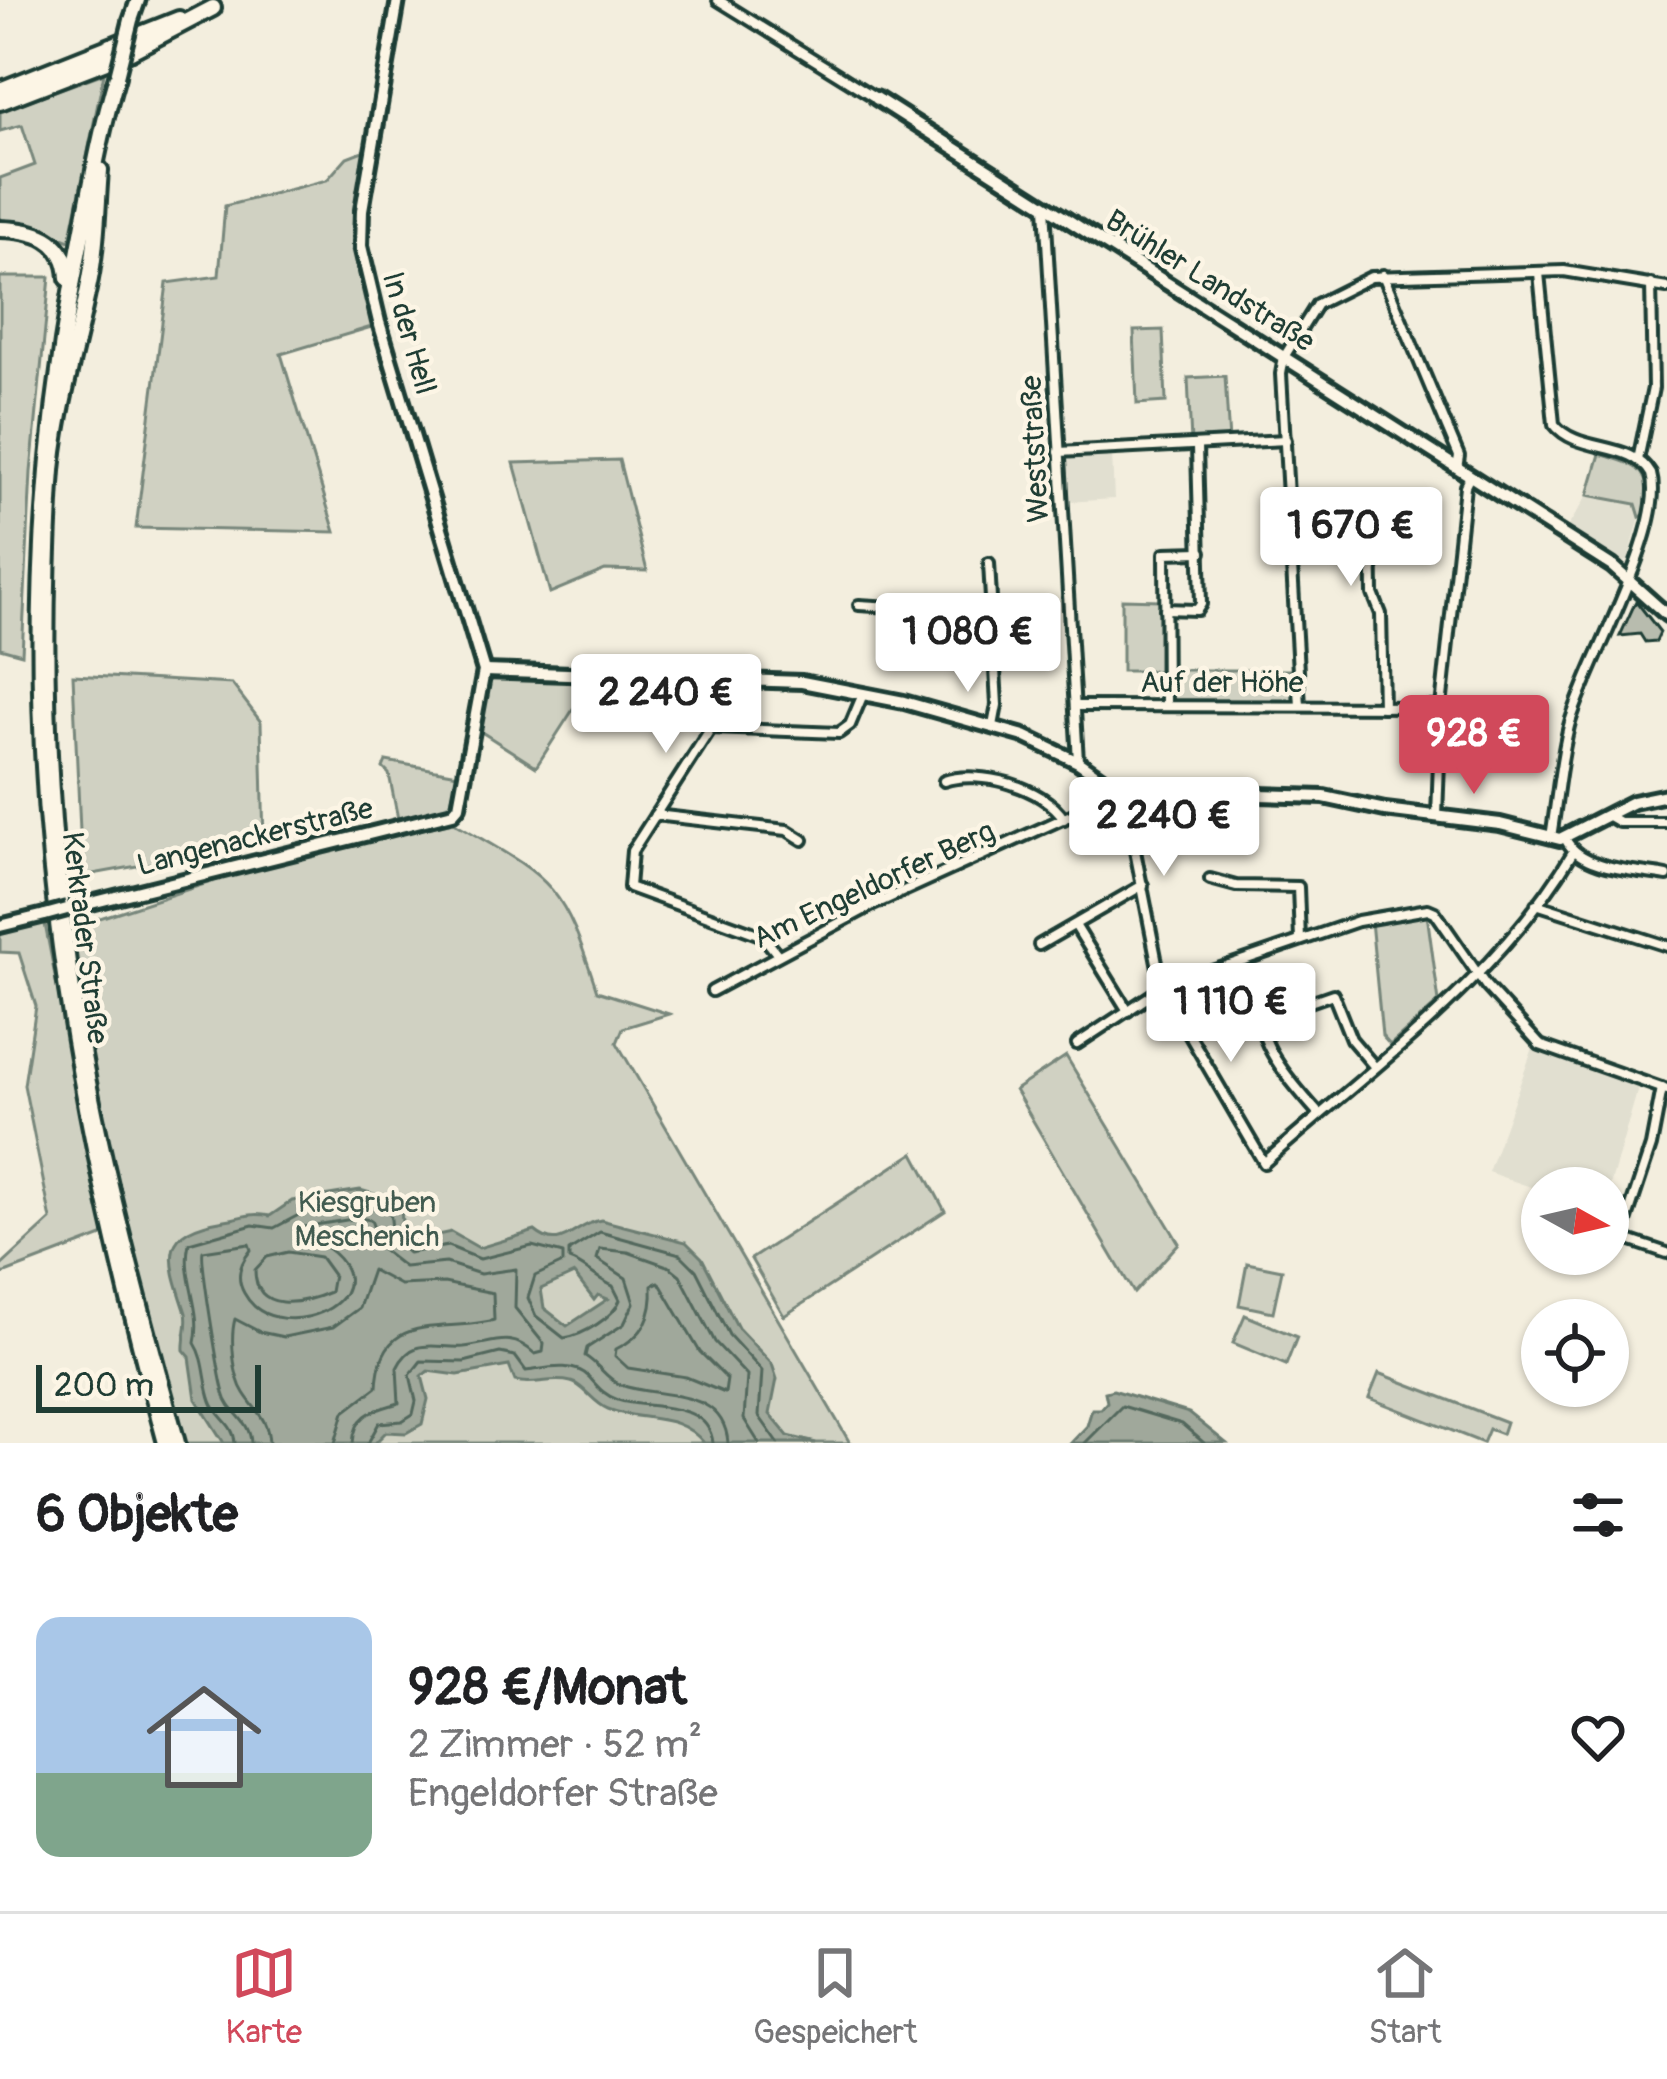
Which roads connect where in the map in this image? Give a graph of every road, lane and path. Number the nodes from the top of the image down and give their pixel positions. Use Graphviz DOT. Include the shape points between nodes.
graph roads {
  1 [pos="138,0"];
  2 [pos="229,0"];
  3 [pos="398,0"];
  4 [pos="718,0"];
  5 [pos="213,8"];
  6 [pos="117,76"];
  7 [pos="0,90"];
  8 [pos="876,98"];
  9 [pos="0,102"];
  10 [pos="1045,205"];
  11 [pos="0,229"];
  12 [pos="1539,273"];
  13 [pos="1383,275"];
  14 [pos="1651,284"];
  15 [pos="1667,288"];
  16 [pos="67,308"];
  17 [pos="1284,357"];
  18 [pos="1286,440"];
  19 [pos="1197,447"];
  20 [pos="1059,452"];
  21 [pos="1638,460"];
  22 [pos="1456,468"];
  23 [pos="1470,476"];
  24 [pos="1655,489"];
  25 [pos="1667,491"];
  26 [pos="1290,509"];
  27 [pos="1201,552"];
  28 [pos="989,563"];
  29 [pos="1635,582"];
  30 [pos="859,605"];
  31 [pos="1165,609"];
  32 [pos="1667,615"];
  33 [pos="993,620"];
  34 [pos="484,671"];
  35 [pos="863,692"];
  36 [pos="1075,706"];
  37 [pos="1166,706"];
  38 [pos="1300,706"];
  39 [pos="1383,707"];
  40 [pos="1441,707"];
  41 [pos="993,725"];
  42 [pos="1078,762"];
  43 [pos="944,781"];
  44 [pos="1118,793"];
  45 [pos="1667,795"];
  46 [pos="655,815"];
  47 [pos="1606,815"];
  48 [pos="1437,816"];
  49 [pos="1064,819"];
  50 [pos="1667,822"];
  51 [pos="1551,837"];
  52 [pos="802,840"];
  53 [pos="1569,846"];
  54 [pos="1667,877"];
  55 [pos="1210,879"];
  56 [pos="1143,885"];
  57 [pos="1536,904"];
  58 [pos="1075,925"];
  59 [pos="0,926"];
  60 [pos="1300,940"];
  61 [pos="1040,945"];
  62 [pos="1667,946"];
  63 [pos="778,956"];
  64 [pos="1228,965"];
  65 [pos="1478,975"];
  66 [pos="1162,988"];
  67 [pos="712,991"];
  68 [pos="1128,1011"];
  69 [pos="1260,1022"];
  70 [pos="1077,1044"];
  71 [pos="1374,1066"];
  72 [pos="1664,1089"];
  73 [pos="1319,1114"];
  74 [pos="1629,1216"];
  75 [pos="1629,1240"];
  76 [pos="1667,1253"];
  77 [pos="166,1443"];
  78 [pos="177,1443"];
  1 -- 6 [label="main road, Kerkrader Straße, bridge"];
  2 -- 5 [label="main road"];
  3 -- 34 [label="street, In der Hell" via="362,210 363,260"];
  4 -- 8 [label="street, Brühler Landstraße"];
  5 -- 7 [label="highway"];
  5 -- 9 [label="highway" via="127,53"];
  6 -- 16 [label="highway, Kerkrader Straße"];
  6 -- 78 [label="highway, Kerkrader Straße" via="92,272 53,455 46,707 56,863 81,1044 121,1236"];
  8 -- 10 [label="street, Brühler Landstraße"];
  10 -- 17 [label="street, Brühler Landstraße"];
  10 -- 20 [label="street, Weststraße"];
  11 -- 16 [label="highway" via="36,233 59,248 68,266"];
  12 -- 13 [label="street"];
  12 -- 14 [label="street"];
  12 -- 21 [label="street" via="1554,424 1570,438"];
  13 -- 17 [label="street" via="1325,297"];
  13 -- 22 [label="street" via="1459,456"];
  14 -- 15 [label="street"];
  14 -- 21 [label="street" via="1653,388"];
  16 -- 77 [label="highway, Kerkrader Straße" via="38,531 45,860 71,1048 110,1238"];
  17 -- 18 [label="street"];
  17 -- 22 [label="street, Brühler Landstraße"];
  18 -- 19 [label="street"];
  18 -- 26 [label="street"];
  19 -- 20 [label="street"];
  19 -- 27 [label="street"];
  20 -- 36 [label="street, Weststraße"];
  21 -- 24 [label="street"];
  22 -- 23 [label="street, Brühler Landstraße"];
  23 -- 29 [label="street, Brühler Landstraße"];
  23 -- 40 [label="street"];
  24 -- 25 [label="street"];
  24 -- 29 [label="street"];
  26 -- 38 [label="street"];
  26 -- 39 [label="street" via="1372,513"];
  27 -- 31 [label="street" via="1199,608"];
  27 -- 31 [label="street" via="1165,553"];
  28 -- 33 [label="street"];
  29 -- 32 [label="street, Brühler Landstraße"];
  29 -- 51 [label="street" via="1573,716"];
  30 -- 33 [label="street"];
  31 -- 37 [label="street"];
  33 -- 41 [label="street"];
  34 -- 35 [label="street" via="781,679"];
  34 -- 59 [label="street, Langenackerstraße, bridge" via="453,813"];
  35 -- 41 [label="street"];
  35 -- 46 [label="street" via="839,733 711,728"];
  36 -- 37 [label="street, Auf der Höhe"];
  36 -- 42 [label="street, Weststraße"];
  37 -- 38 [label="street, Auf der Höhe"];
  38 -- 39 [label="street, Auf der Höhe"];
  39 -- 40 [label="street, Auf der Höhe"];
  40 -- 48 [label="street"];
  41 -- 42 [label="street"];
  42 -- 44 [label="street"];
  43 -- 49 [label="street" via="970,776 1028,792"];
  44 -- 48 [label="street" via="1284,793"];
  44 -- 49 [label="street, Am Engeldorfer Berg"];
  44 -- 56 [label="street"];
  45 -- 47 [label="street"];
  46 -- 52 [label="street" via="787,830"];
  46 -- 63 [label="street" via="632,851 629,887 763,936"];
  47 -- 50 [label="street"];
  47 -- 53 [label="street"];
  48 -- 51 [label="street"];
  49 -- 63 [label="street, Am Engeldorfer Berg"];
  51 -- 53 [label="street"];
  53 -- 54 [label="street" via="1588,860"];
  53 -- 57 [label="street"];
  55 -- 60 [label="street" via="1298,887"];
  56 -- 58 [label="street"];
  56 -- 66 [label="street"];
  57 -- 62 [label="street"];
  57 -- 65 [label="street"];
  58 -- 61 [label="street"];
  58 -- 68 [label="street"];
  60 -- 64 [label="street"];
  60 -- 65 [label="street" via="1428,909"];
  63 -- 67 [label="street, Am Engeldorfer Berg"];
  64 -- 66 [label="street"];
  64 -- 69 [label="street"];
  65 -- 71 [label="street"];
  65 -- 72 [label="street" via="1540,1045"];
  66 -- 68 [label="street"];
  66 -- 73 [label="street" via="1264,1162"];
  68 -- 70 [label="street"];
  69 -- 71 [label="street" via="1333,994 1351,1040"];
  69 -- 73 [label="street"];
  71 -- 73 [label="street"];
  72 -- 74 [label="street"];
  75 -- 76 [label="street"];
}
